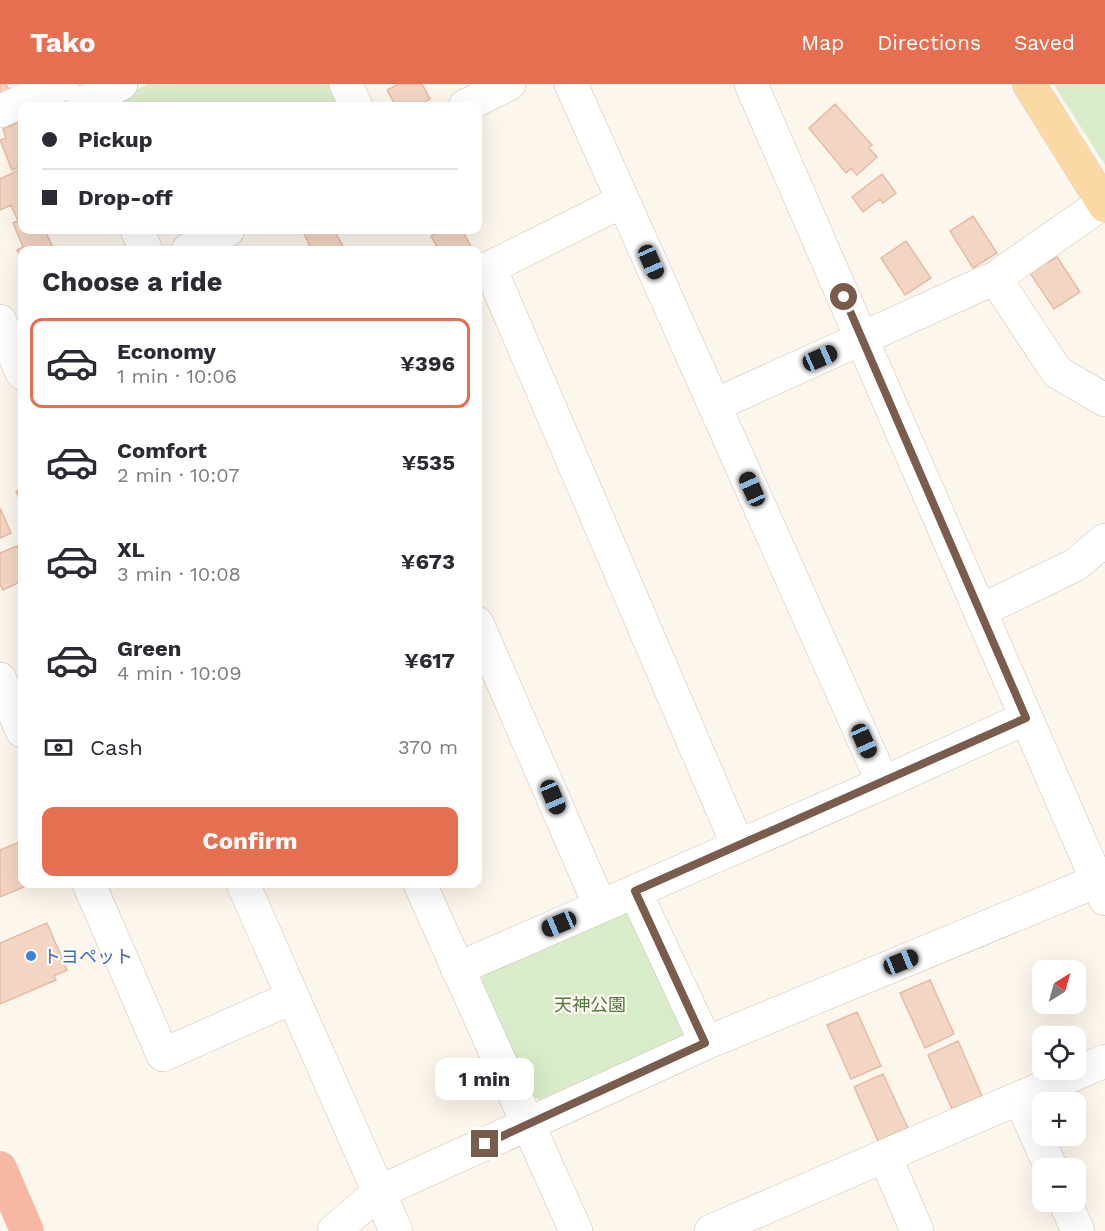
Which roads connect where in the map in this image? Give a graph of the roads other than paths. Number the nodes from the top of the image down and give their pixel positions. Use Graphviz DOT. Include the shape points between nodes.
graph roads {
  1 [pos="122,84"];
  2 [pos="346,84"];
  3 [pos="509,84"];
  4 [pos="571,84"];
  5 [pos="752,84"];
  6 [pos="1029,84"];
  7 [pos="76,94"];
  8 [pos="40,102"];
  9 [pos="354,102"];
  10 [pos="473,102"];
  11 [pos="18,107"];
  12 [pos="0,111"];
  13 [pos="623,201"];
  14 [pos="1104,204"];
  15 [pos="220,234"];
  16 [pos="196,246"];
  17 [pos="484,271"];
  18 [pos="995,278"];
  19 [pos="7,333"];
  20 [pos="862,339"];
  21 [pos="18,362"];
  22 [pos="1105,400"];
  23 [pos="715,405"];
  24 [pos="1105,540"];
  25 [pos="980,611"];
  26 [pos="482,635"];
  27 [pos="0,679"];
  28 [pos="1026,718"];
  29 [pos="18,722"];
  30 [pos="883,783"];
  31 [pos="738,846"];
  32 [pos="91,888"];
  33 [pos="245,888"];
  34 [pos="422,888"];
  35 [pos="1101,890"];
  36 [pos="635,891"];
  37 [pos="600,906"];
  38 [pos="457,969"];
  39 [pos="293,997"];
  40 [pos="705,1043"];
  41 [pos="1105,1061"];
  42 [pos="1020,1098"];
  43 [pos="527,1125"];
  44 [pos="885,1156"];
  45 [pos="1047,1158"];
  46 [pos="0,1168"];
  47 [pos="379,1192"];
  48 [pos="1069,1212"];
  49 [pos="745,1224"];
  50 [pos="27,1231"];
  51 [pos="334,1231"];
  52 [pos="396,1231"];
  53 [pos="576,1231"];
  54 [pos="711,1231"];
  55 [pos="917,1231"];
  56 [pos="1078,1231"];
  1 -- 7 [label="street"];
  2 -- 9 [label="street"];
  3 -- 10 [label="street"];
  4 -- 13 [label="street"];
  5 -- 20 [label="street"];
  6 -- 14 [label="main road"];
  7 -- 8 [label="street"];
  11 -- 12 [label="street"];
  13 -- 17 [label="street"];
  13 -- 23 [label="street"];
  14 -- 18 [label="street"];
  15 -- 16 [label="street"];
  17 -- 31 [label="street"];
  18 -- 20 [label="street"];
  18 -- 22 [label="street" via="1057,372"];
  19 -- 21 [label="street"];
  20 -- 23 [label="street"];
  20 -- 25 [label="street"];
  23 -- 30 [label="street"];
  24 -- 25 [label="street" via="1075,565"];
  25 -- 28 [label="street"];
  26 -- 37 [label="street"];
  27 -- 29 [label="street"];
  28 -- 30 [label="street"];
  28 -- 35 [label="street"];
  30 -- 31 [label="street"];
  31 -- 36 [label="street"];
  32 -- 39 [label="street" via="162,1054"];
  33 -- 39 [label="street"];
  34 -- 38 [label="street"];
  35 -- 40 [label="street"];
  36 -- 37 [label="street"];
  36 -- 40 [label="street"];
  37 -- 38 [label="street"];
  38 -- 43 [label="street"];
  39 -- 47 [label="street"];
  40 -- 43 [label="street"];
  41 -- 42 [label="street"];
  42 -- 44 [label="street"];
  42 -- 45 [label="street"];
  43 -- 47 [label="street"];
  43 -- 53 [label="street"];
  44 -- 49 [label="street"];
  44 -- 55 [label="street"];
  46 -- 50 [label="highway"];
  47 -- 51 [label="street"];
  47 -- 52 [label="street"];
  48 -- 56 [label="street"];
  49 -- 54 [label="street"];
}
